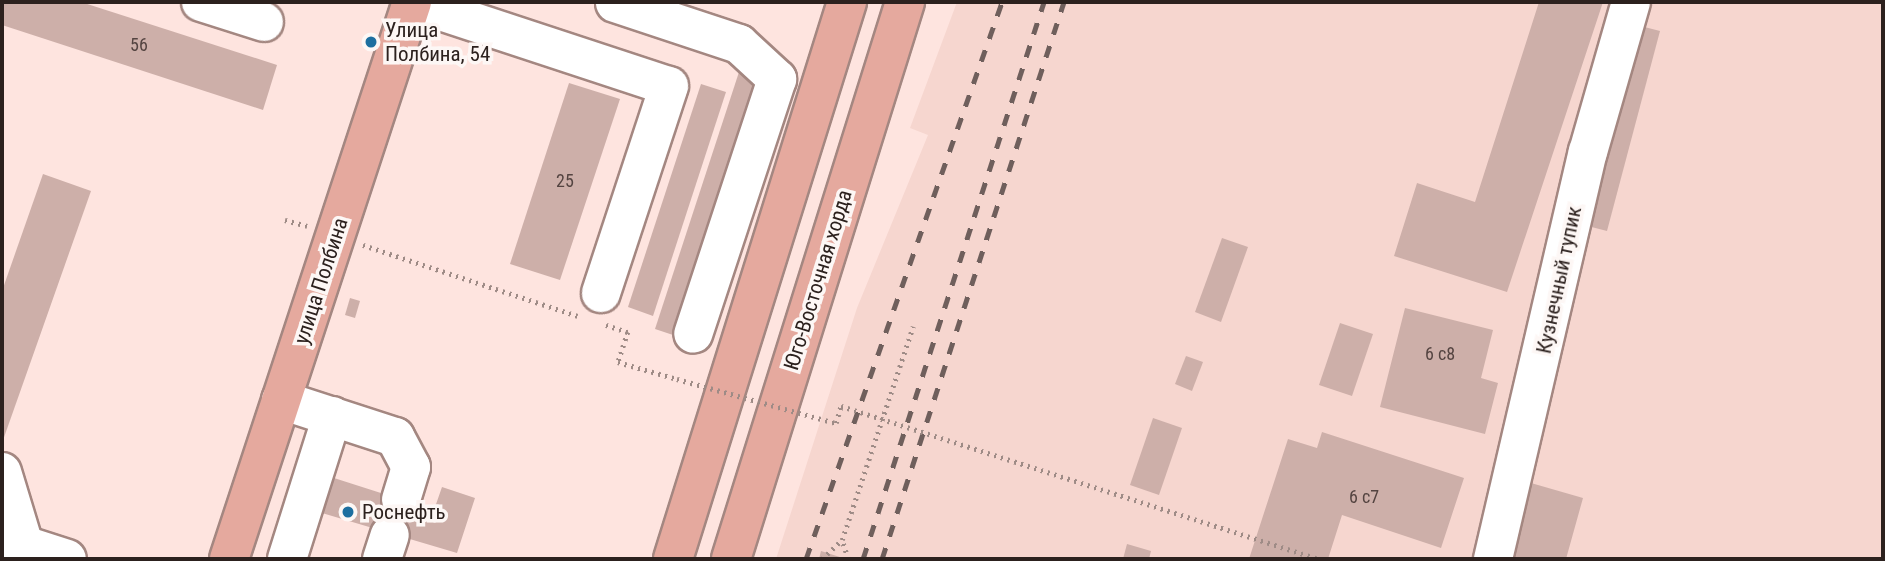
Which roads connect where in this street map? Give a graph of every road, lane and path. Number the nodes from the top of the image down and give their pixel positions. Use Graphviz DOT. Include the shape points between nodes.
graph roads {
  1 [pos="201,2"];
  2 [pos="412,2"];
  3 [pos="614,2"];
  4 [pos="847,2"];
  5 [pos="905,2"];
  6 [pos="1631,2"];
  7 [pos="264,22"];
  8 [pos="285,219"];
  9 [pos="307,227"];
  10 [pos="353,242"];
  11 [pos="597,312"];
  12 [pos="912,327"];
  13 [pos="693,334"];
  14 [pos="282,400"];
  15 [pos="332,416"];
  16 [pos="883,419"];
  17 [pos="2,472"];
  18 [pos="401,499"];
  19 [pos="842,540"];
  20 [pos="21,552"];
  21 [pos="67,559"];
  22 [pos="229,559"];
  23 [pos="287,559"];
  24 [pos="673,559"];
  25 [pos="731,559"];
  26 [pos="822,559"];
  27 [pos="848,559"];
  28 [pos="1319,559"];
  29 [pos="1493,559"];
  1 -- 7 [label="street"];
  2 -- 11 [label="street" via="669,86"];
  2 -- 14 [label="main road, улица Полбина"];
  3 -- 13 [label="street" via="738,44 777,79"];
  4 -- 24 [label="main road"];
  5 -- 25 [label="main road, Юго-Восточная хорда"];
  6 -- 29 [label="street, Кузнечный тупик" via="1588,152"];
  8 -- 9 [label="path"];
  10 -- 11 [label="path"];
  11 -- 16 [label="path, bridge" via="628,332 618,362 836,423 841,406"];
  12 -- 16 [label="path"];
  14 -- 15 [label="street"];
  14 -- 22 [label="main road, улица Полбина"];
  15 -- 18 [label="street" via="395,437 411,467"];
  15 -- 23 [label="street"];
  16 -- 19 [label="path"];
  16 -- 28 [label="path, bridge"];
  17 -- 20 [label="street"];
  19 -- 26 [label="path"];
  19 -- 27 [label="path"];
  20 -- 21 [label="street"];
}
